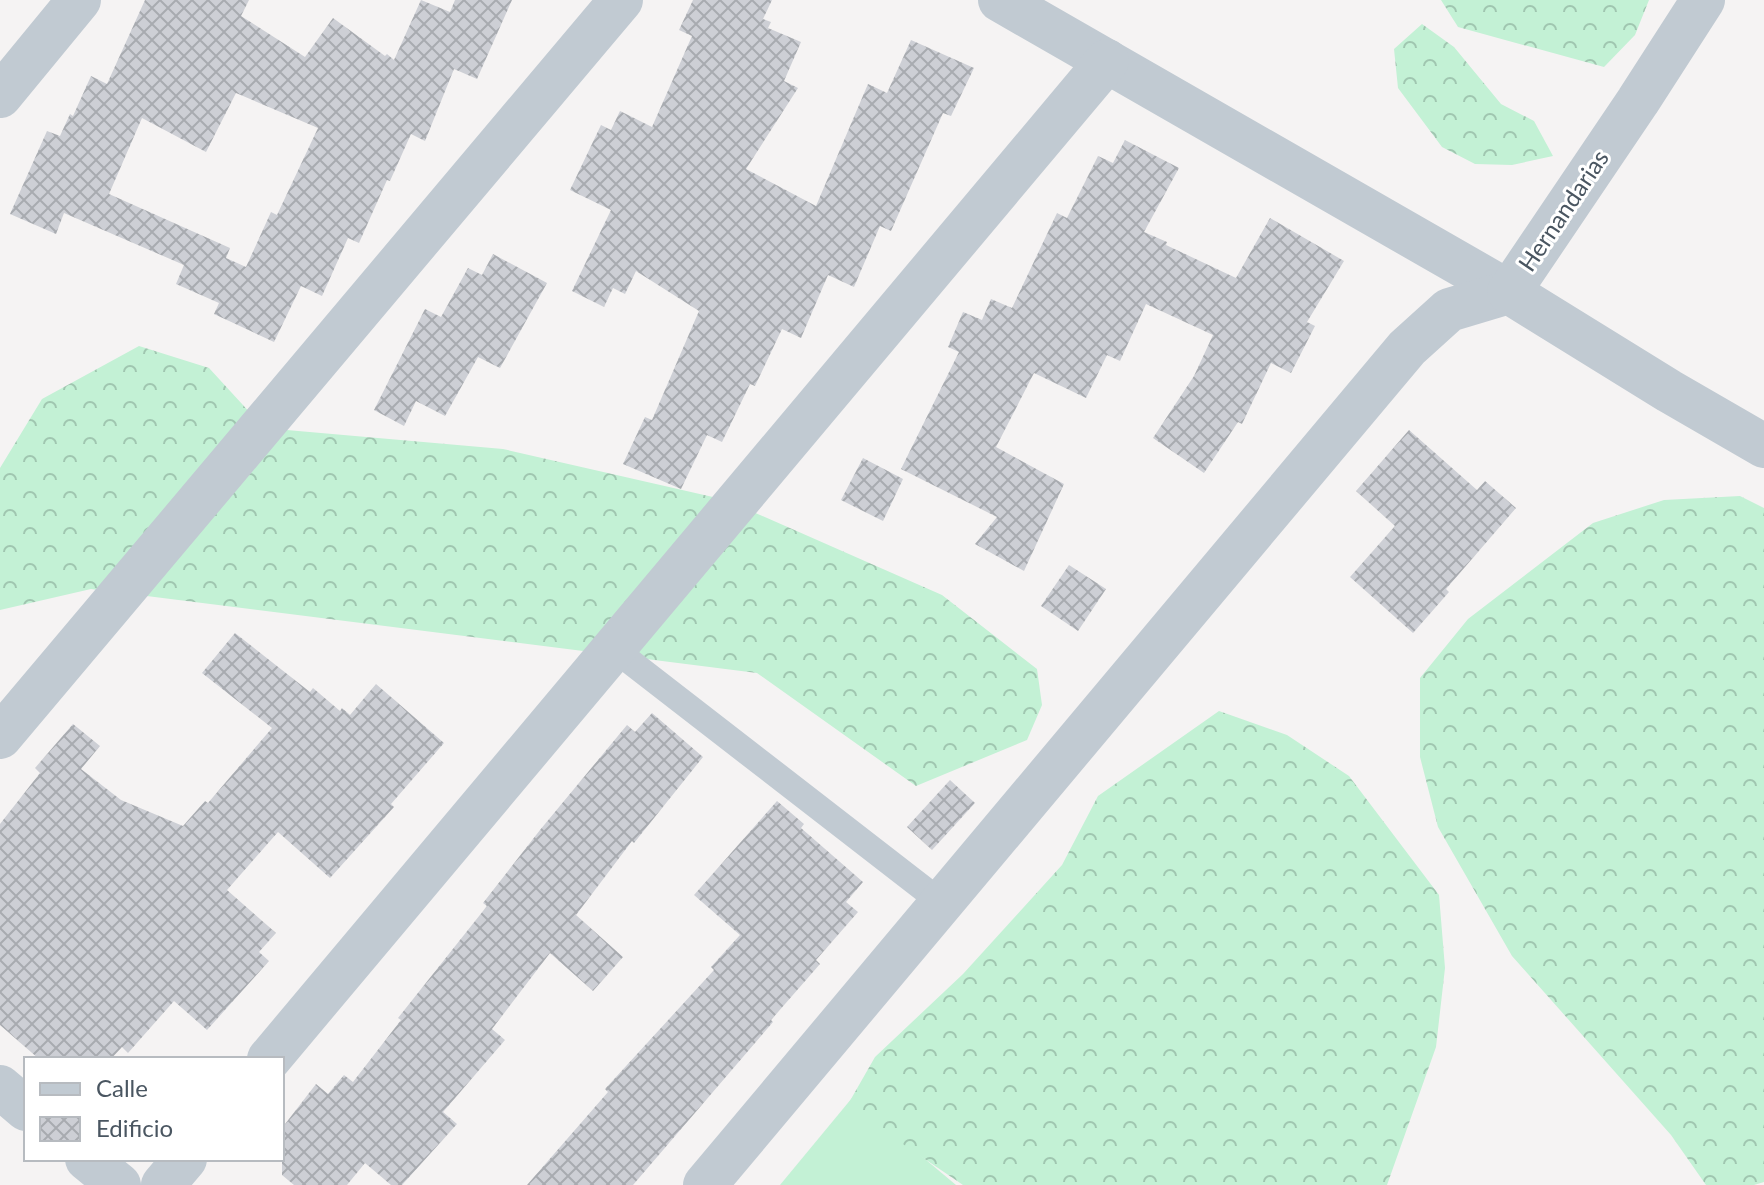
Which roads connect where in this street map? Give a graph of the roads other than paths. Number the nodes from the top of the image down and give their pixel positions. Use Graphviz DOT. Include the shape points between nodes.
graph roads {
  1 [pos="79,0"];
  2 [pos="621,0"];
  3 [pos="1000,0"];
  4 [pos="1703,0"];
  5 [pos="1107,61"];
  6 [pos="0,96"];
  7 [pos="1509,292"];
  8 [pos="1764,446"];
  9 [pos="614,649"];
  10 [pos="0,737"];
  11 [pos="942,903"];
  12 [pos="271,1057"];
  13 [pos="0,1087"];
  14 [pos="24,1107"];
  15 [pos="89,1161"];
  16 [pos="183,1161"];
  17 [pos="119,1185"];
  18 [pos="163,1185"];
  19 [pos="705,1185"];
  1 -- 6 [label="street"];
  2 -- 10 [label="street"];
  3 -- 5 [label="street"];
  4 -- 7 [label="street, Hernandarias"];
  5 -- 7 [label="street"];
  5 -- 9 [label="street"];
  7 -- 8 [label="street, Hernandarias"];
  7 -- 11 [label="street" via="1449,310 1407,348"];
  9 -- 11 [label="lane"];
  9 -- 12 [label="street"];
  11 -- 19 [label="street"];
  13 -- 14 [label="street"];
  15 -- 17 [label="street"];
  16 -- 18 [label="street"];
}
